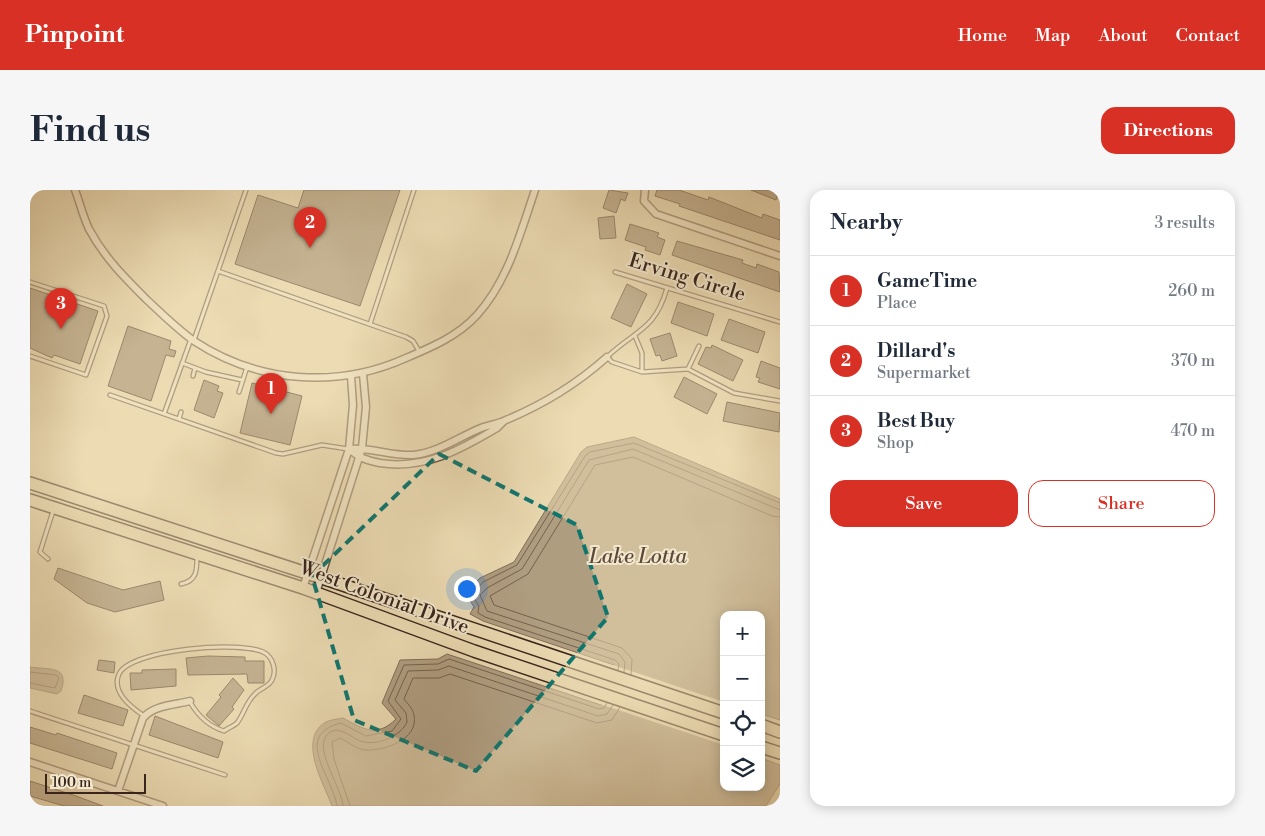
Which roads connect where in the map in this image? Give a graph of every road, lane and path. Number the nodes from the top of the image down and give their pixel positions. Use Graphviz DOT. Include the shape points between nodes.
graph roads {
  1 [pos="75,190"];
  2 [pos="246,190"];
  3 [pos="414,190"];
  4 [pos="535,190"];
  5 [pos="645,190"];
  6 [pos="780,256"];
  7 [pos="218,271"];
  8 [pos="615,272"];
  9 [pos="30,282"];
  10 [pos="667,288"];
  11 [pos="780,322"];
  12 [pos="370,324"];
  13 [pos="635,336"];
  14 [pos="192,339"];
  15 [pos="699,346"];
  16 [pos="420,352"];
  17 [pos="30,356"];
  18 [pos="607,357"];
  19 [pos="182,363"];
  20 [pos="247,367"];
  21 [pos="195,368"];
  22 [pos="688,369"];
  23 [pos="642,372"];
  24 [pos="363,374"];
  25 [pos="192,376"];
  26 [pos="352,376"];
  27 [pos="242,380"];
  28 [pos="239,392"];
  29 [pos="110,395"];
  30 [pos="780,401"];
  31 [pos="181,412"];
  32 [pos="164,414"];
  33 [pos="179,419"];
  34 [pos="504,421"];
  35 [pos="362,448"];
  36 [pos="349,449"];
  37 [pos="360,459"];
  38 [pos="30,483"];
  39 [pos="30,500"];
  40 [pos="54,508"];
  41 [pos="197,553"];
  42 [pos="48,559"];
  43 [pos="308,575"];
  44 [pos="321,578"];
  45 [pos="181,584"];
  46 [pos="303,588"];
  47 [pos="316,593"];
  48 [pos="190,701"];
  49 [pos="30,711"];
  50 [pos="720,712"];
  51 [pos="144,716"];
  52 [pos="765,726"];
  53 [pos="780,732"];
  54 [pos="720,734"];
  55 [pos="133,745"];
  56 [pos="765,748"];
  57 [pos="780,754"];
  58 [pos="30,762"];
  59 [pos="225,775"];
  60 [pos="118,791"];
  61 [pos="163,806"];
  1 -- 14 [label="street" via="88,228 113,266"];
  2 -- 7 [label="lane"];
  3 -- 12 [label="lane"];
  4 -- 16 [label="street" via="507,268 494,294 476,316 451,337"];
  5 -- 6 [label="street" via="644,202 656,214"];
  7 -- 12 [label="lane"];
  7 -- 14 [label="lane"];
  8 -- 10 [label="lane, Erving Circle"];
  9 -- 17 [label="lane" via="104,306 108,316 86,375"];
  10 -- 11 [label="lane, Erving Circle"];
  10 -- 13 [label="lane" via="655,317"];
  12 -- 16 [label="lane" via="413,341"];
  13 -- 18 [label="lane" via="620,344"];
  13 -- 23 [label="lane" via="642,353"];
  14 -- 19 [label="lane"];
  14 -- 20 [label="street"];
  15 -- 22 [label="lane"];
  16 -- 24 [label="street"];
  18 -- 23 [label="lane" via="612,362"];
  18 -- 34 [label="street" via="578,380"];
  19 -- 21 [label="lane"];
  19 -- 32 [label="lane"];
  20 -- 26 [label="street" via="259,372 302,377"];
  20 -- 27 [label="lane"];
  21 -- 25 [label="lane"];
  21 -- 27 [label="lane"];
  22 -- 23 [label="lane"];
  22 -- 30 [label="lane" via="734,393"];
  24 -- 26 [label="street"];
  24 -- 35 [label="street" via="366,408"];
  26 -- 36 [label="street"];
  27 -- 28 [label="lane"];
  29 -- 32 [label="lane"];
  31 -- 33 [label="lane"];
  32 -- 33 [label="lane"];
  33 -- 36 [label="lane" via="283,454 322,445"];
  34 -- 35 [label="street" via="415,455 379,453"];
  34 -- 37 [label="street" via="482,437 426,462 409,466"];
  35 -- 36 [label="street"];
  35 -- 37 [label="street"];
  36 -- 37 [label="street"];
  36 -- 43 [label="street"];
  37 -- 44 [label="street"];
  38 -- 43 [label="highway, West Colonial Drive"];
  39 -- 40 [label="highway, West Colonial Drive"];
  40 -- 41 [label="highway, West Colonial Drive"];
  40 -- 42 [label="lane" via="41,546 41,554"];
  41 -- 45 [label="lane" via="195,576"];
  41 -- 46 [label="highway, West Colonial Drive"];
  43 -- 44 [label="highway, West Colonial Drive"];
  43 -- 46 [label="street"];
  44 -- 47 [label="street"];
  44 -- 50 [label="highway, West Colonial Drive"];
  46 -- 47 [label="highway, West Colonial Drive"];
  47 -- 54 [label="highway, West Colonial Drive" via="474,651"];
  48 -- 51 [label="street" via="158,708"];
  48 -- 51 [label="lane" via="198,714 214,728 224,731 237,723 256,692 269,685 274,665 267,654 237,647 186,648 126,666 119,674 118,688"];
  49 -- 55 [label="lane"];
  51 -- 55 [label="street"];
  52 -- 53 [label="highway"];
  55 -- 59 [label="lane"];
  55 -- 60 [label="street"];
  56 -- 57 [label="highway"];
  58 -- 60 [label="street"];
  60 -- 61 [label="street"];
}
